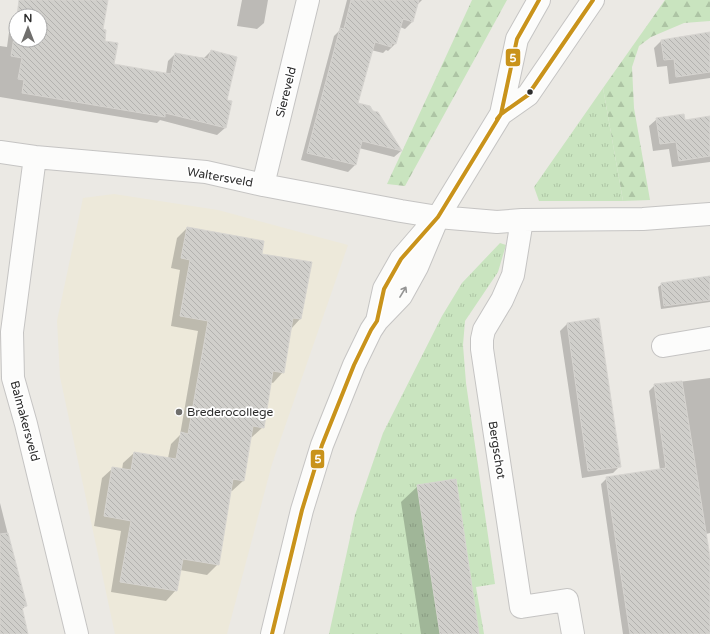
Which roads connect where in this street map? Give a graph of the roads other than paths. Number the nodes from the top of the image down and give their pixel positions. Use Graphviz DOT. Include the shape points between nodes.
graph roads {
  1 [pos="308,0"];
  2 [pos="539,0"];
  3 [pos="593,0"];
  4 [pos="501,114"];
  5 [pos="0,152"];
  6 [pos="35,157"];
  7 [pos="263,185"];
  8 [pos="710,214"];
  9 [pos="438,217"];
  10 [pos="522,220"];
  11 [pos="710,338"];
  12 [pos="663,346"];
  13 [pos="77,634"];
  14 [pos="272,634"];
  15 [pos="573,634"];
  1 -- 7 [label="street, Siereveld"];
  2 -- 4 [label="street" via="517,39"];
  3 -- 4 [label="street" via="528,95"];
  4 -- 9 [label="street"];
  5 -- 6 [label="street, Waltersveld"];
  6 -- 7 [label="street, Waltersveld" via="206,172"];
  6 -- 13 [label="street, Balmakersveld" via="12,332 13,378"];
  7 -- 9 [label="street, Waltersveld"];
  8 -- 10 [label="street" via="644,219"];
  9 -- 10 [label="street" via="497,222"];
  9 -- 14 [label="street" via="417,267 401,296 371,330 322,445 302,510"];
  10 -- 15 [label="street, Bergschot" via="513,275 484,330 482,349 520,607 567,600"];
  11 -- 12 [label="street"];
}
